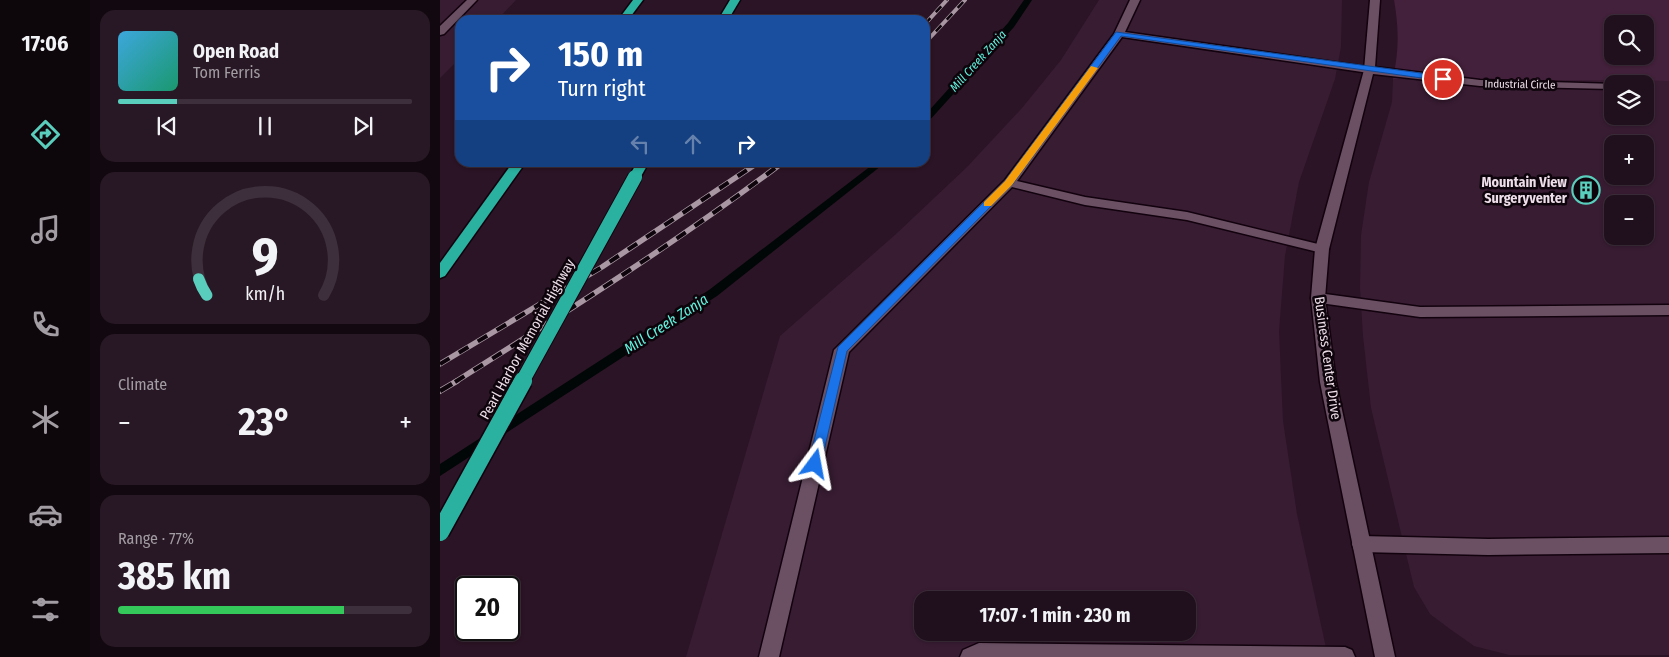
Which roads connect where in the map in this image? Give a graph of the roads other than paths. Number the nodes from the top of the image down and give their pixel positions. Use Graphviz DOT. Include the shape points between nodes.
graph roads {
  1 [pos="472,0"];
  2 [pos="638,0"];
  3 [pos="735,0"];
  4 [pos="1135,0"];
  5 [pos="1375,0"];
  6 [pos="457,15"];
  7 [pos="627,15"];
  8 [pos="727,15"];
  9 [pos="455,17"];
  10 [pos="441,31"];
  11 [pos="1119,34"];
  12 [pos="1369,70"];
  13 [pos="1604,86"];
  14 [pos="516,167"];
  15 [pos="640,167"];
  16 [pos="1009,183"];
  17 [pos="1322,249"];
  18 [pos="440,273"];
  19 [pos="1318,298"];
  20 [pos="1669,310"];
  21 [pos="440,532"];
  22 [pos="1361,544"];
  23 [pos="1669,546"];
  24 [pos="768,657"];
  25 [pos="970,657"];
  26 [pos="1345,657"];
  27 [pos="1385,657"];
  1 -- 6 [label="street"];
  2 -- 7 [label="highway"];
  3 -- 8 [label="highway"];
  4 -- 11 [label="street"];
  5 -- 12 [label="street, Business Center Drive"];
  9 -- 10 [label="street"];
  11 -- 12 [label="street, Industrial Circle"];
  11 -- 16 [label="street"];
  12 -- 13 [label="street, Industrial Circle" via="1480,83"];
  12 -- 17 [label="street, Business Center Drive"];
  14 -- 18 [label="highway"];
  15 -- 21 [label="highway, Pearl Harbor Memorial Highway, bridge"];
  16 -- 17 [label="street" via="1085,201 1187,216"];
  16 -- 24 [label="street" via="842,350"];
  17 -- 19 [label="street, Business Center Drive"];
  19 -- 20 [label="street" via="1420,312"];
  19 -- 22 [label="street, Business Center Drive" via="1328,382"];
  22 -- 23 [label="street"];
  22 -- 27 [label="street, Business Center Drive"];
  25 -- 26 [label="street" via="979,653"];
}
